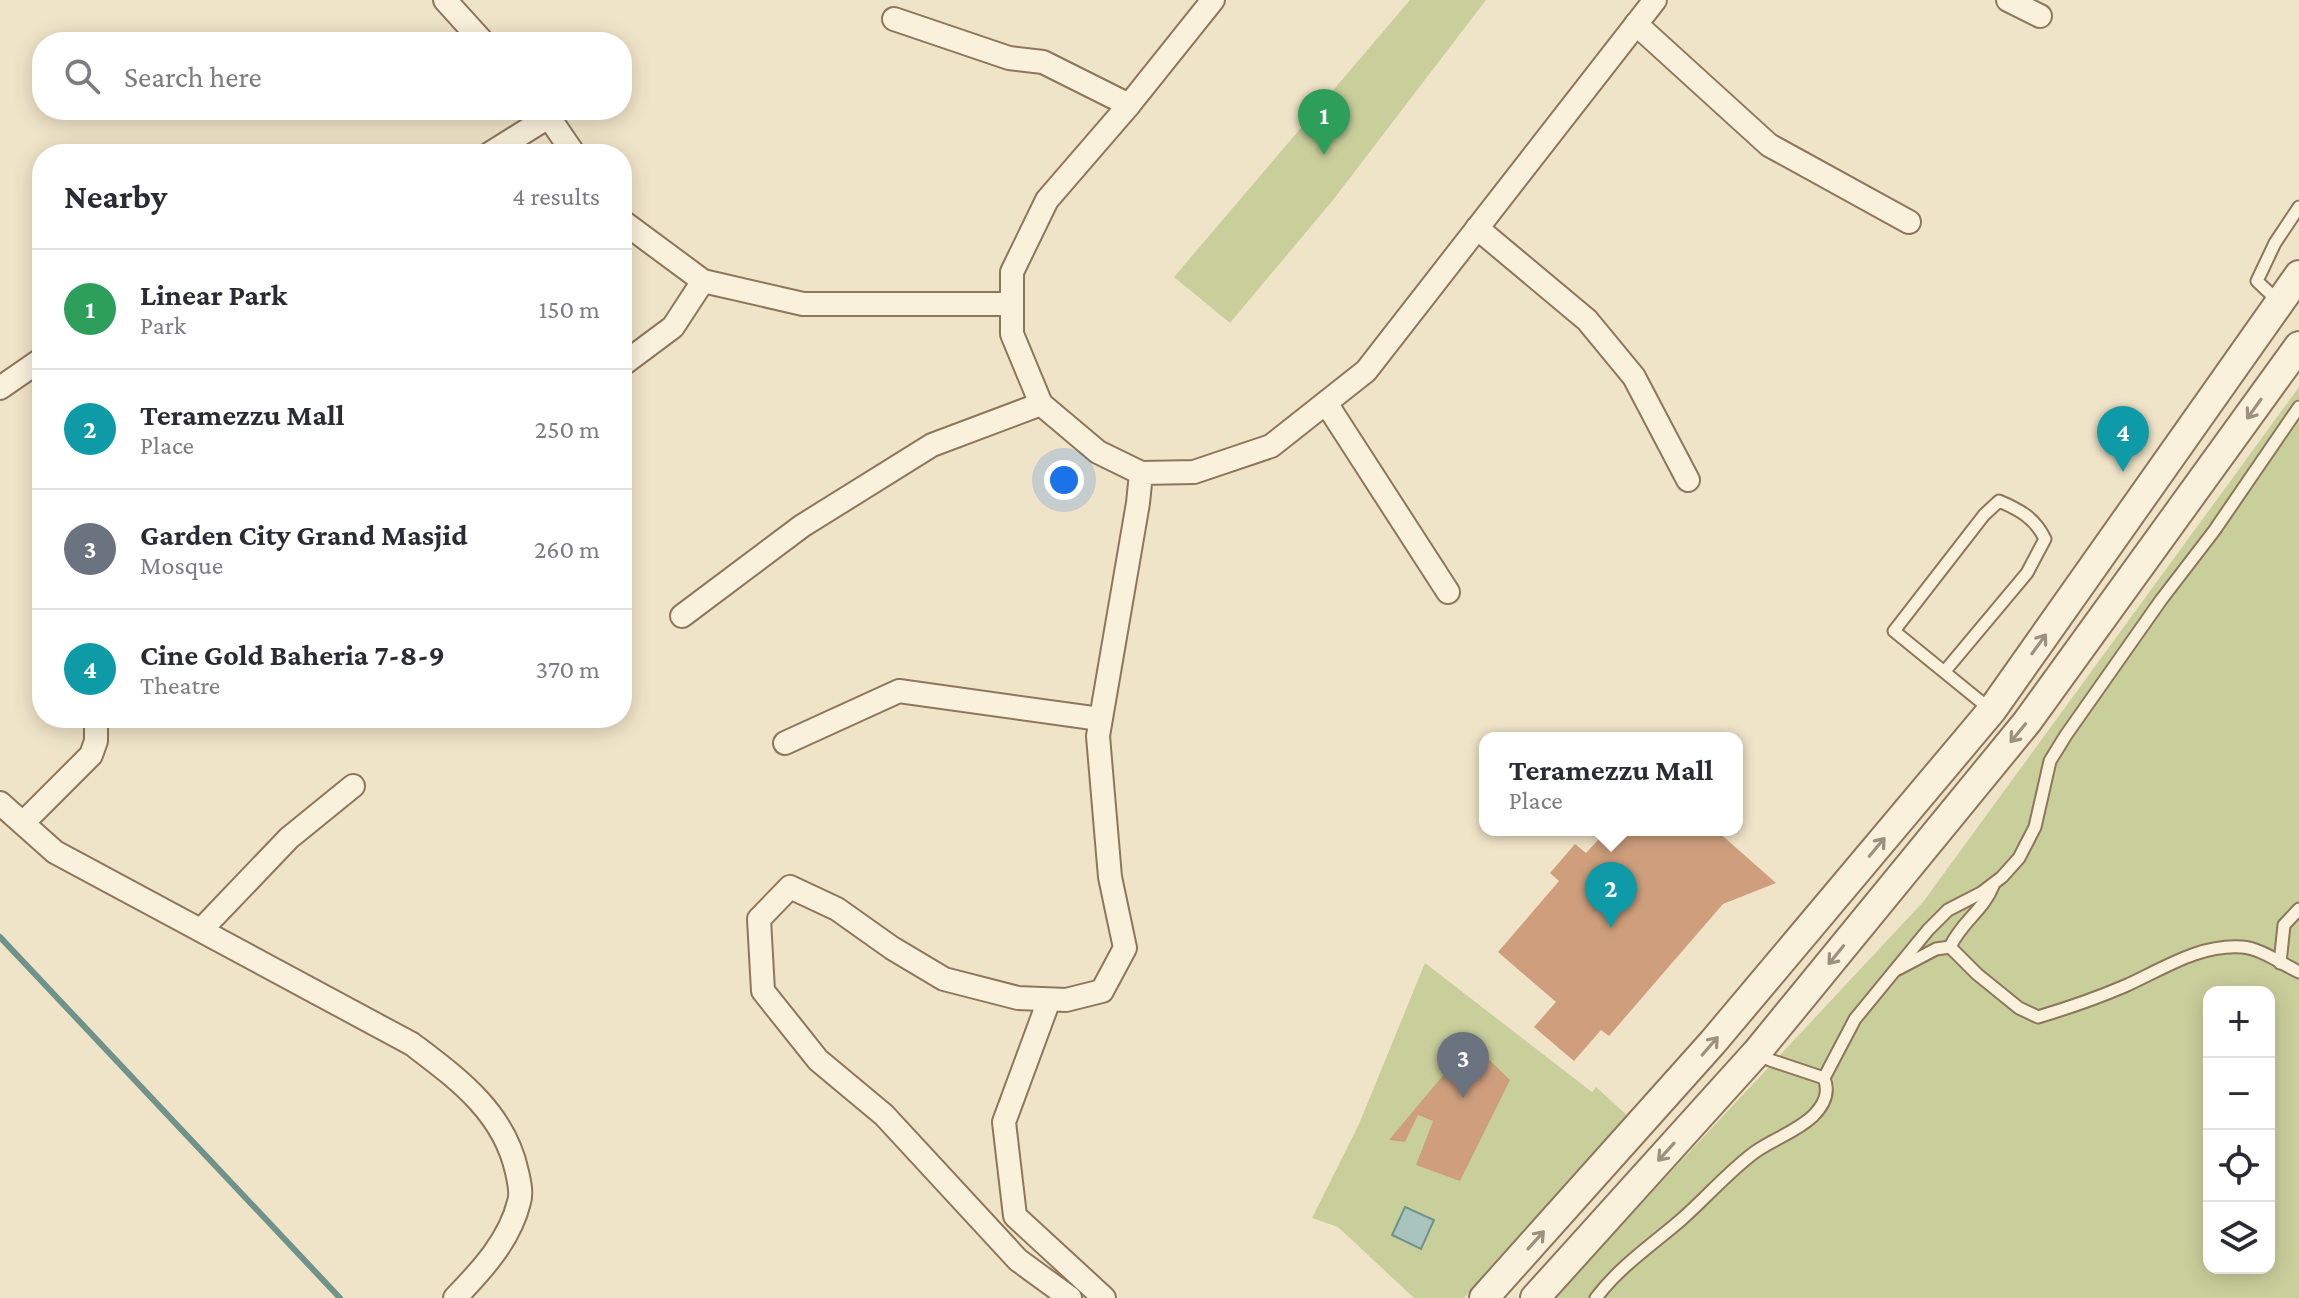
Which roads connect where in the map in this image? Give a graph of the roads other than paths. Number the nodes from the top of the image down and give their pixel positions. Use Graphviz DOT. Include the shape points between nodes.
graph roads {
  1 [pos="445,0"];
  2 [pos="1213,0"];
  3 [pos="1655,0"];
  4 [pos="2008,0"];
  5 [pos="2040,16"];
  6 [pos="894,19"];
  7 [pos="1636,24"];
  8 [pos="474,32"];
  9 [pos="1129,105"];
  10 [pos="537,120"];
  11 [pos="552,120"];
  12 [pos="503,144"];
  13 [pos="567,144"];
  14 [pos="2299,207"];
  15 [pos="1909,222"];
  16 [pos="632,228"];
  17 [pos="1477,228"];
  18 [pos="2299,275"];
  19 [pos="703,281"];
  20 [pos="2280,302"];
  21 [pos="1012,304"];
  22 [pos="2299,346"];
  23 [pos="632,358"];
  24 [pos="32,366"];
  25 [pos="0,388"];
  26 [pos="1326,403"];
  27 [pos="1041,404"];
  28 [pos="2299,407"];
  29 [pos="1141,473"];
  30 [pos="1688,480"];
  31 [pos="2077,590"];
  32 [pos="1448,592"];
  33 [pos="2109,609"];
  34 [pos="682,616"];
  35 [pos="1945,671"];
  36 [pos="1992,710"];
  37 [pos="1100,719"];
  38 [pos="96,728"];
  39 [pos="785,743"];
  40 [pos="353,786"];
  41 [pos="0,803"];
  42 [pos="23,823"];
  43 [pos="1994,883"];
  44 [pos="2299,909"];
  45 [pos="201,930"];
  46 [pos="1950,947"];
  47 [pos="2280,963"];
  48 [pos="1898,969"];
  49 [pos="2299,972"];
  50 [pos="1049,1000"];
  51 [pos="1757,1052"];
  52 [pos="1824,1078"];
  53 [pos="455,1298"];
  54 [pos="1070,1298"];
  55 [pos="1104,1298"];
  56 [pos="1484,1298"];
  57 [pos="1535,1298"];
  58 [pos="1596,1298"];
  1 -- 8 [label="street"];
  2 -- 9 [label="street"];
  3 -- 7 [label="street"];
  4 -- 5 [label="street"];
  6 -- 9 [label="street" via="1009,58 1043,62"];
  7 -- 15 [label="street" via="1769,145"];
  7 -- 17 [label="street"];
  9 -- 21 [label="street" via="1047,200 1012,272"];
  10 -- 12 [label="street"];
  11 -- 13 [label="street"];
  14 -- 20 [label="lane" via="2257,281"];
  16 -- 19 [label="street"];
  17 -- 26 [label="street" via="1366,371"];
  17 -- 30 [label="street" via="1587,320 1634,377"];
  18 -- 20 [label="street"];
  19 -- 21 [label="street" via="803,304"];
  19 -- 23 [label="street" via="673,327"];
  20 -- 31 [label="street"];
  21 -- 27 [label="street" via="1012,334"];
  22 -- 33 [label="street, one-way"];
  24 -- 25 [label="street"];
  26 -- 29 [label="street" via="1271,446 1194,472"];
  26 -- 32 [label="street"];
  27 -- 29 [label="street" via="1098,452"];
  27 -- 34 [label="street" via="932,445 802,526"];
  28 -- 43 [label="lane" via="2066,735 2050,761 2035,827 2019,858"];
  29 -- 37 [label="street"];
  31 -- 33 [label="street"];
  36 -- 31 [label="street, one-way"];
  33 -- 51 [label="street, one-way" via="2027,722"];
  35 -- 35 [label="lane" via="1894,631 1999,501 2022,511 2045,539 2027,573"];
  35 -- 36 [label="lane"];
  56 -- 36 [label="street, one-way" via="1713,1042"];
  37 -- 39 [label="street" via="899,691"];
  37 -- 50 [label="street" via="1110,877 1125,948 1102,991"];
  38 -- 42 [label="street" via="91,755"];
  40 -- 45 [label="street" via="289,838"];
  41 -- 42 [label="street"];
  42 -- 45 [label="street" via="55,852"];
  43 -- 46 [label="lane"];
  43 -- 48 [label="lane" via="1948,910"];
  44 -- 47 [label="lane" via="2284,925"];
  45 -- 53 [label="street" via="412,1044 460,1080 495,1118 513,1153 520,1200 484,1267"];
  46 -- 47 [label="lane" via="2019,1008 2038,1017 2127,985 2186,956 2221,948 2245,947"];
  46 -- 48 [label="lane"];
  47 -- 49 [label="lane"];
  48 -- 52 [label="lane" via="1855,1019"];
  50 -- 54 [label="street" via="1018,998 944,979 837,909 790,887 759,919 763,991 818,1060 884,1115 1018,1260"];
  50 -- 55 [label="street" via="1004,1122 1015,1216"];
  51 -- 52 [label="lane"];
  51 -- 57 [label="street, one-way"];
  52 -- 58 [label="lane" via="1828,1089 1812,1117 1735,1168 1611,1278"];
}
